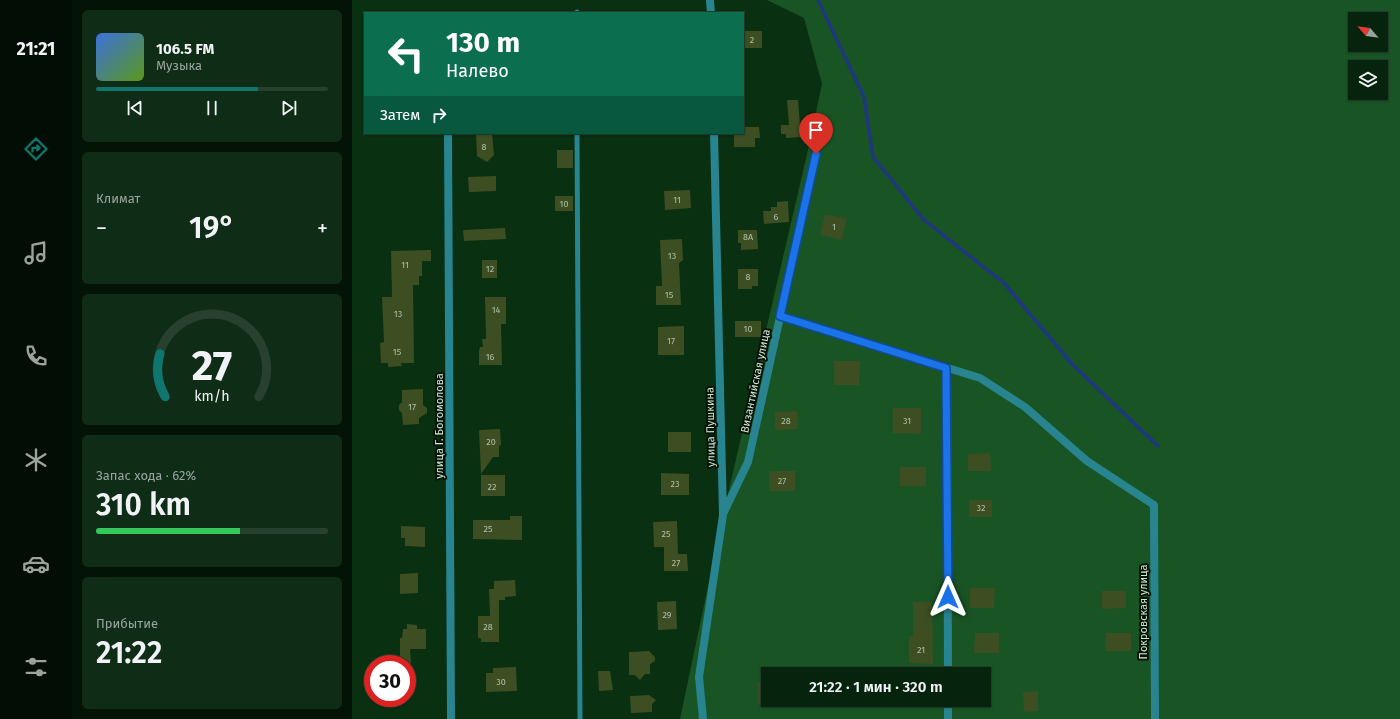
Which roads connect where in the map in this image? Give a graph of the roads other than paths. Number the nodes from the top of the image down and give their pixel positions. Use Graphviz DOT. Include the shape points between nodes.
graph roads {
  1 [pos="710,0"];
  2 [pos="710,12"];
  3 [pos="448,134"];
  4 [pos="578,134"];
  5 [pos="714,134"];
  6 [pos="816,154"];
  7 [pos="780,316"];
  8 [pos="946,368"];
  9 [pos="723,515"];
  10 [pos="948,667"];
  11 [pos="948,707"];
  12 [pos="451,719"];
  13 [pos="580,719"];
  14 [pos="703,719"];
  15 [pos="948,719"];
  16 [pos="1155,719"];
  1 -- 2 [label="street"];
  3 -- 12 [label="street, улица Г. Богомолова"];
  4 -- 13 [label="lane"];
  5 -- 9 [label="street, улица Пушкина"];
  6 -- 7 [label="street, Византийская улица"];
  7 -- 8 [label="street"];
  7 -- 9 [label="street, Византийская улица" via="748,462"];
  8 -- 10 [label="street"];
  8 -- 16 [label="street, Покровская улица" via="980,378 1025,407 1087,461 1154,505"];
  9 -- 14 [label="street, улица Пушкина" via="699,677"];
  11 -- 15 [label="street"];
}
